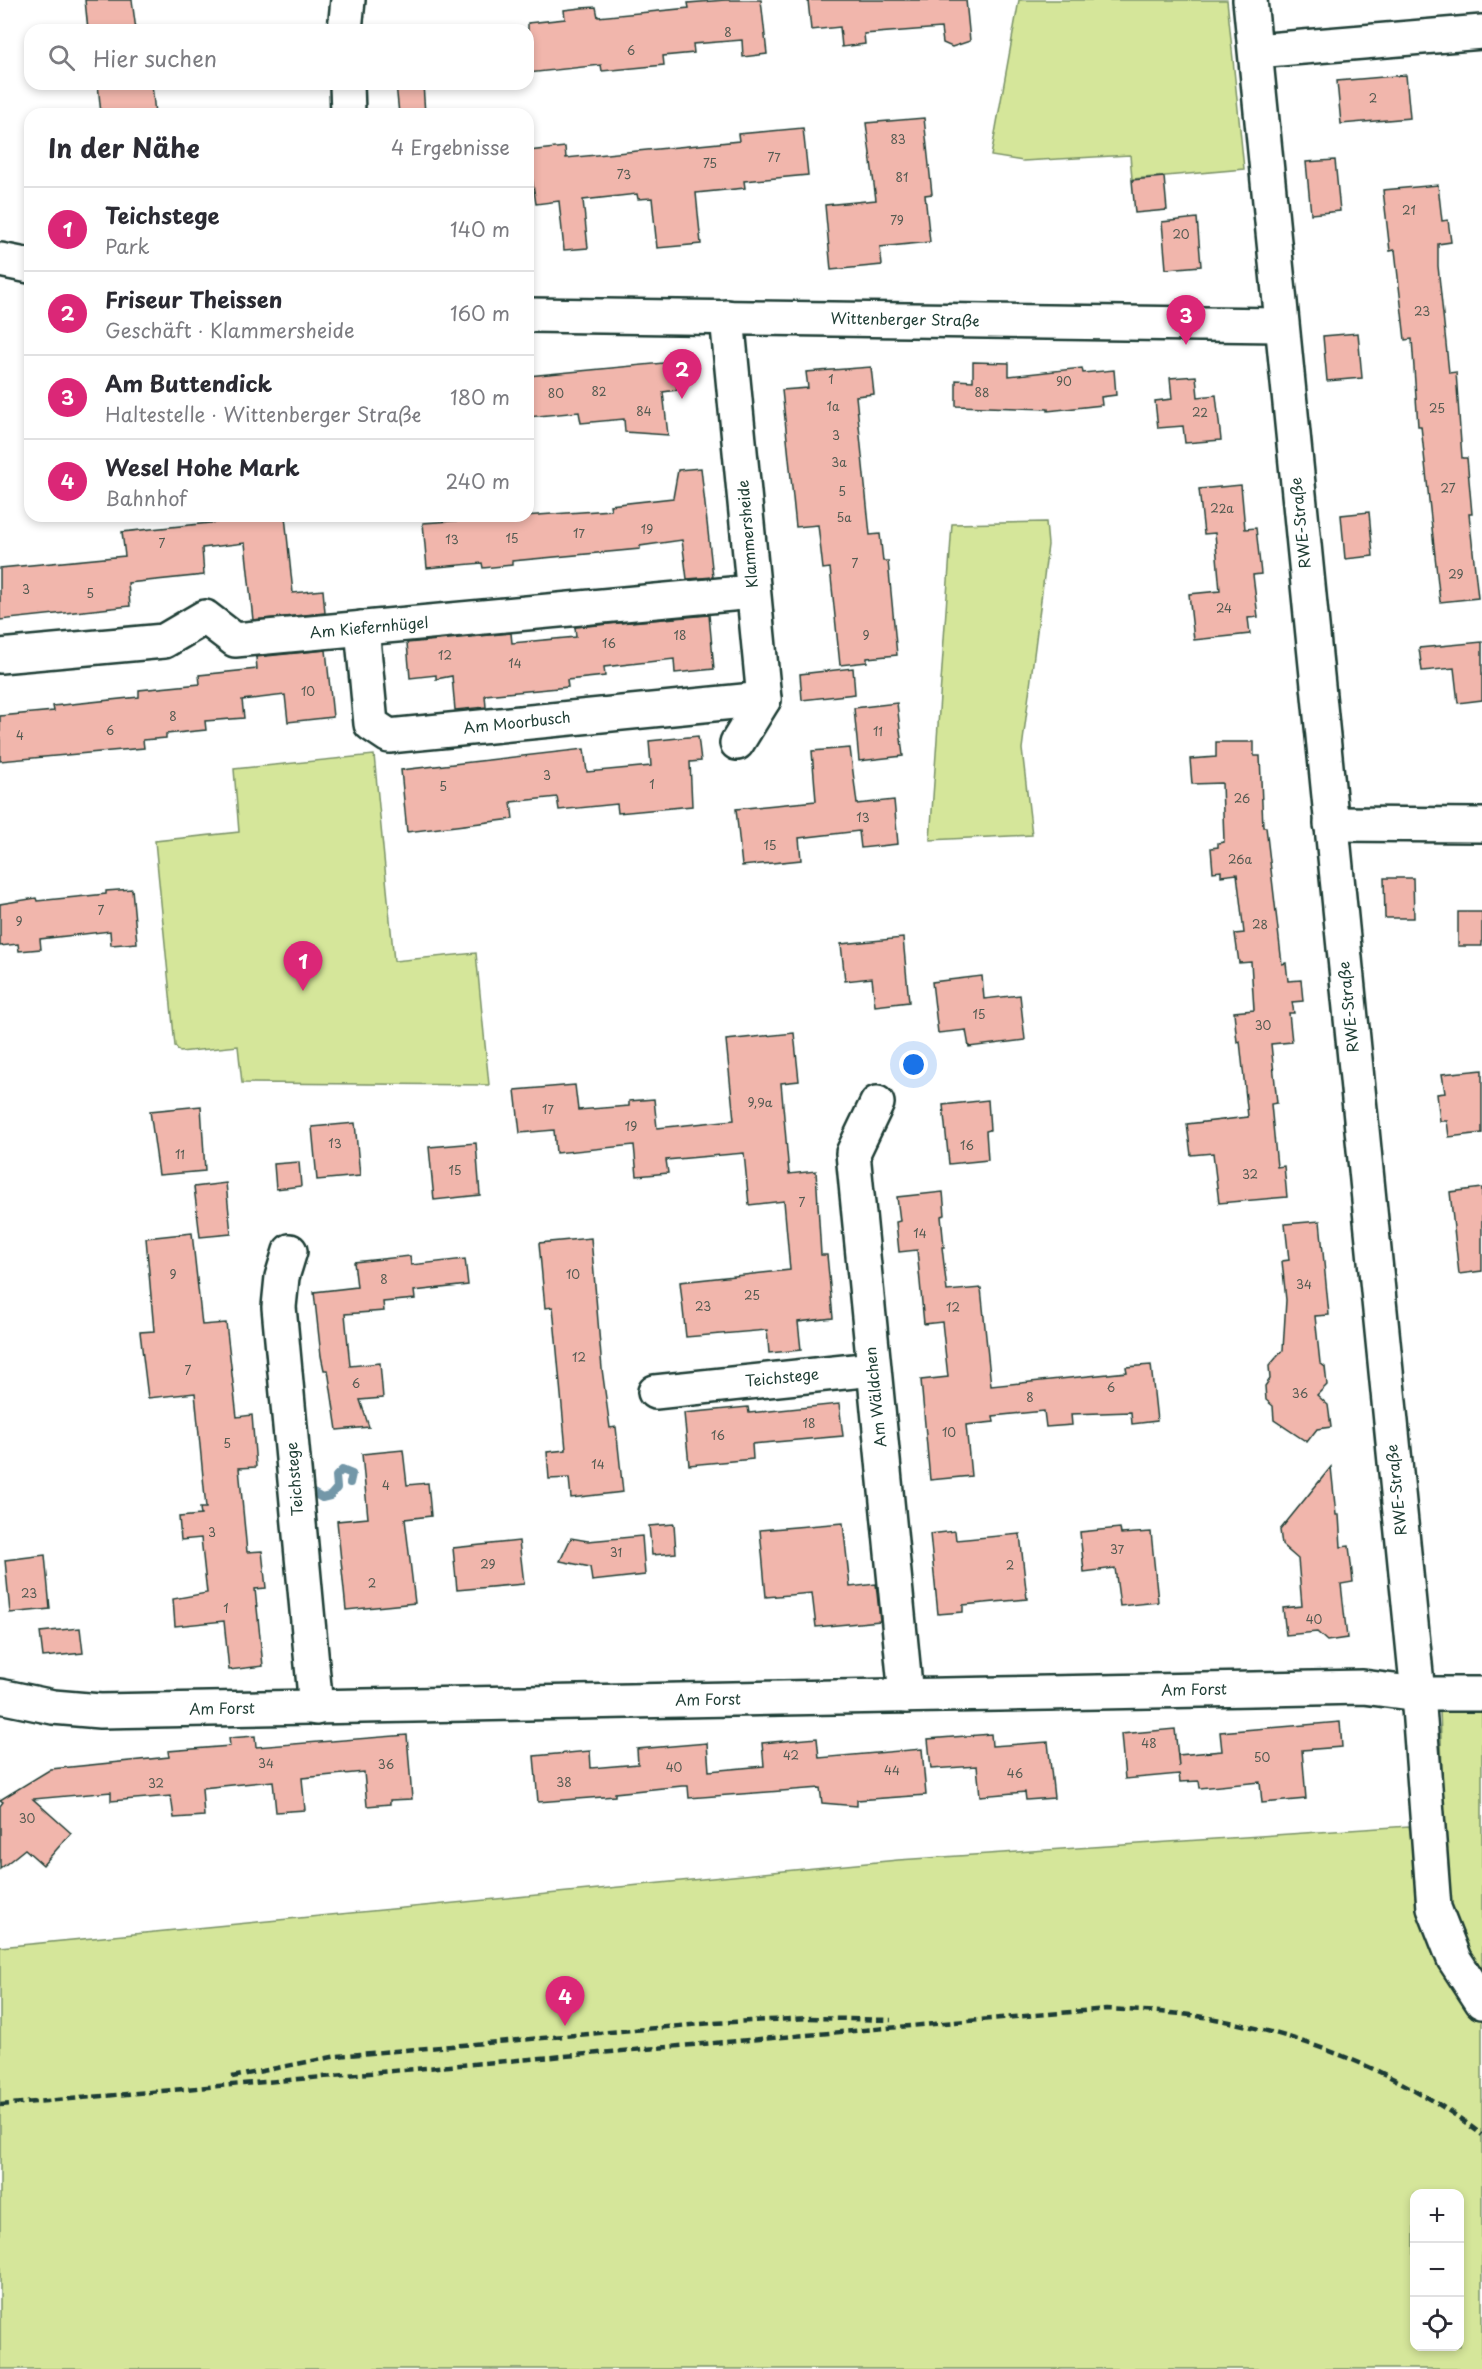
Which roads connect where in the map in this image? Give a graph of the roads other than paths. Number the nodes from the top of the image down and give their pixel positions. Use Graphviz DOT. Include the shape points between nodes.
graph roads {
  1 [pos="348,0"];
  2 [pos="1251,0"];
  3 [pos="346,24"];
  4 [pos="1482,32"];
  5 [pos="1256,51"];
  6 [pos="347,90"];
  7 [pos="348,108"];
  8 [pos="0,260"];
  9 [pos="24,265"];
  10 [pos="534,315"];
  11 [pos="727,317"];
  12 [pos="1281,325"];
  13 [pos="753,592"];
  14 [pos="362,628"];
  15 [pos="0,656"];
  16 [pos="764,699"];
  17 [pos="737,743"];
  18 [pos="1331,824"];
  19 [pos="1482,825"];
  20 [pos="877,1103"];
  21 [pos="290,1251"];
  22 [pos="873,1369"];
  23 [pos="655,1392"];
  24 [pos="1418,1694"];
  25 [pos="1482,1694"];
  26 [pos="906,1696"];
  27 [pos="2,1705"];
  28 [pos="316,1708"];
  29 [pos="1482,2002"];
  1 -- 3 [label="street"];
  2 -- 5 [label="street, RWE-Straße"];
  4 -- 5 [label="street"];
  5 -- 12 [label="street, RWE-Straße"];
  6 -- 7 [label="street"];
  8 -- 9 [label="street"];
  10 -- 11 [label="street, Wittenberger Straße"];
  11 -- 12 [label="street, Wittenberger Straße"];
  11 -- 13 [label="street, Klammersheide"];
  12 -- 18 [label="street, RWE-Straße"];
  13 -- 14 [label="street, Am Kiefernhügel"];
  13 -- 16 [label="street, Klammersheide"];
  14 -- 15 [label="street, Am Kiefernhügel" via="235,640 205,617 164,641"];
  14 -- 16 [label="street, Am Moorbusch" via="371,724 389,736"];
  16 -- 17 [label="street"];
  18 -- 19 [label="street"];
  18 -- 24 [label="street, RWE-Straße"];
  20 -- 22 [label="street, Am Wäldchen" via="853,1153"];
  21 -- 28 [label="street, Teichstege" via="279,1307"];
  22 -- 23 [label="street, Teichstege"];
  22 -- 26 [label="street, Am Wäldchen"];
  24 -- 25 [label="street, Am Forst"];
  24 -- 26 [label="street, Am Forst" via="1364,1687"];
  24 -- 29 [label="street, RWE-Straße" via="1434,1908 1455,1959"];
  26 -- 28 [label="street, Am Forst"];
  27 -- 28 [label="street, Am Forst" via="100,1711"];
}
